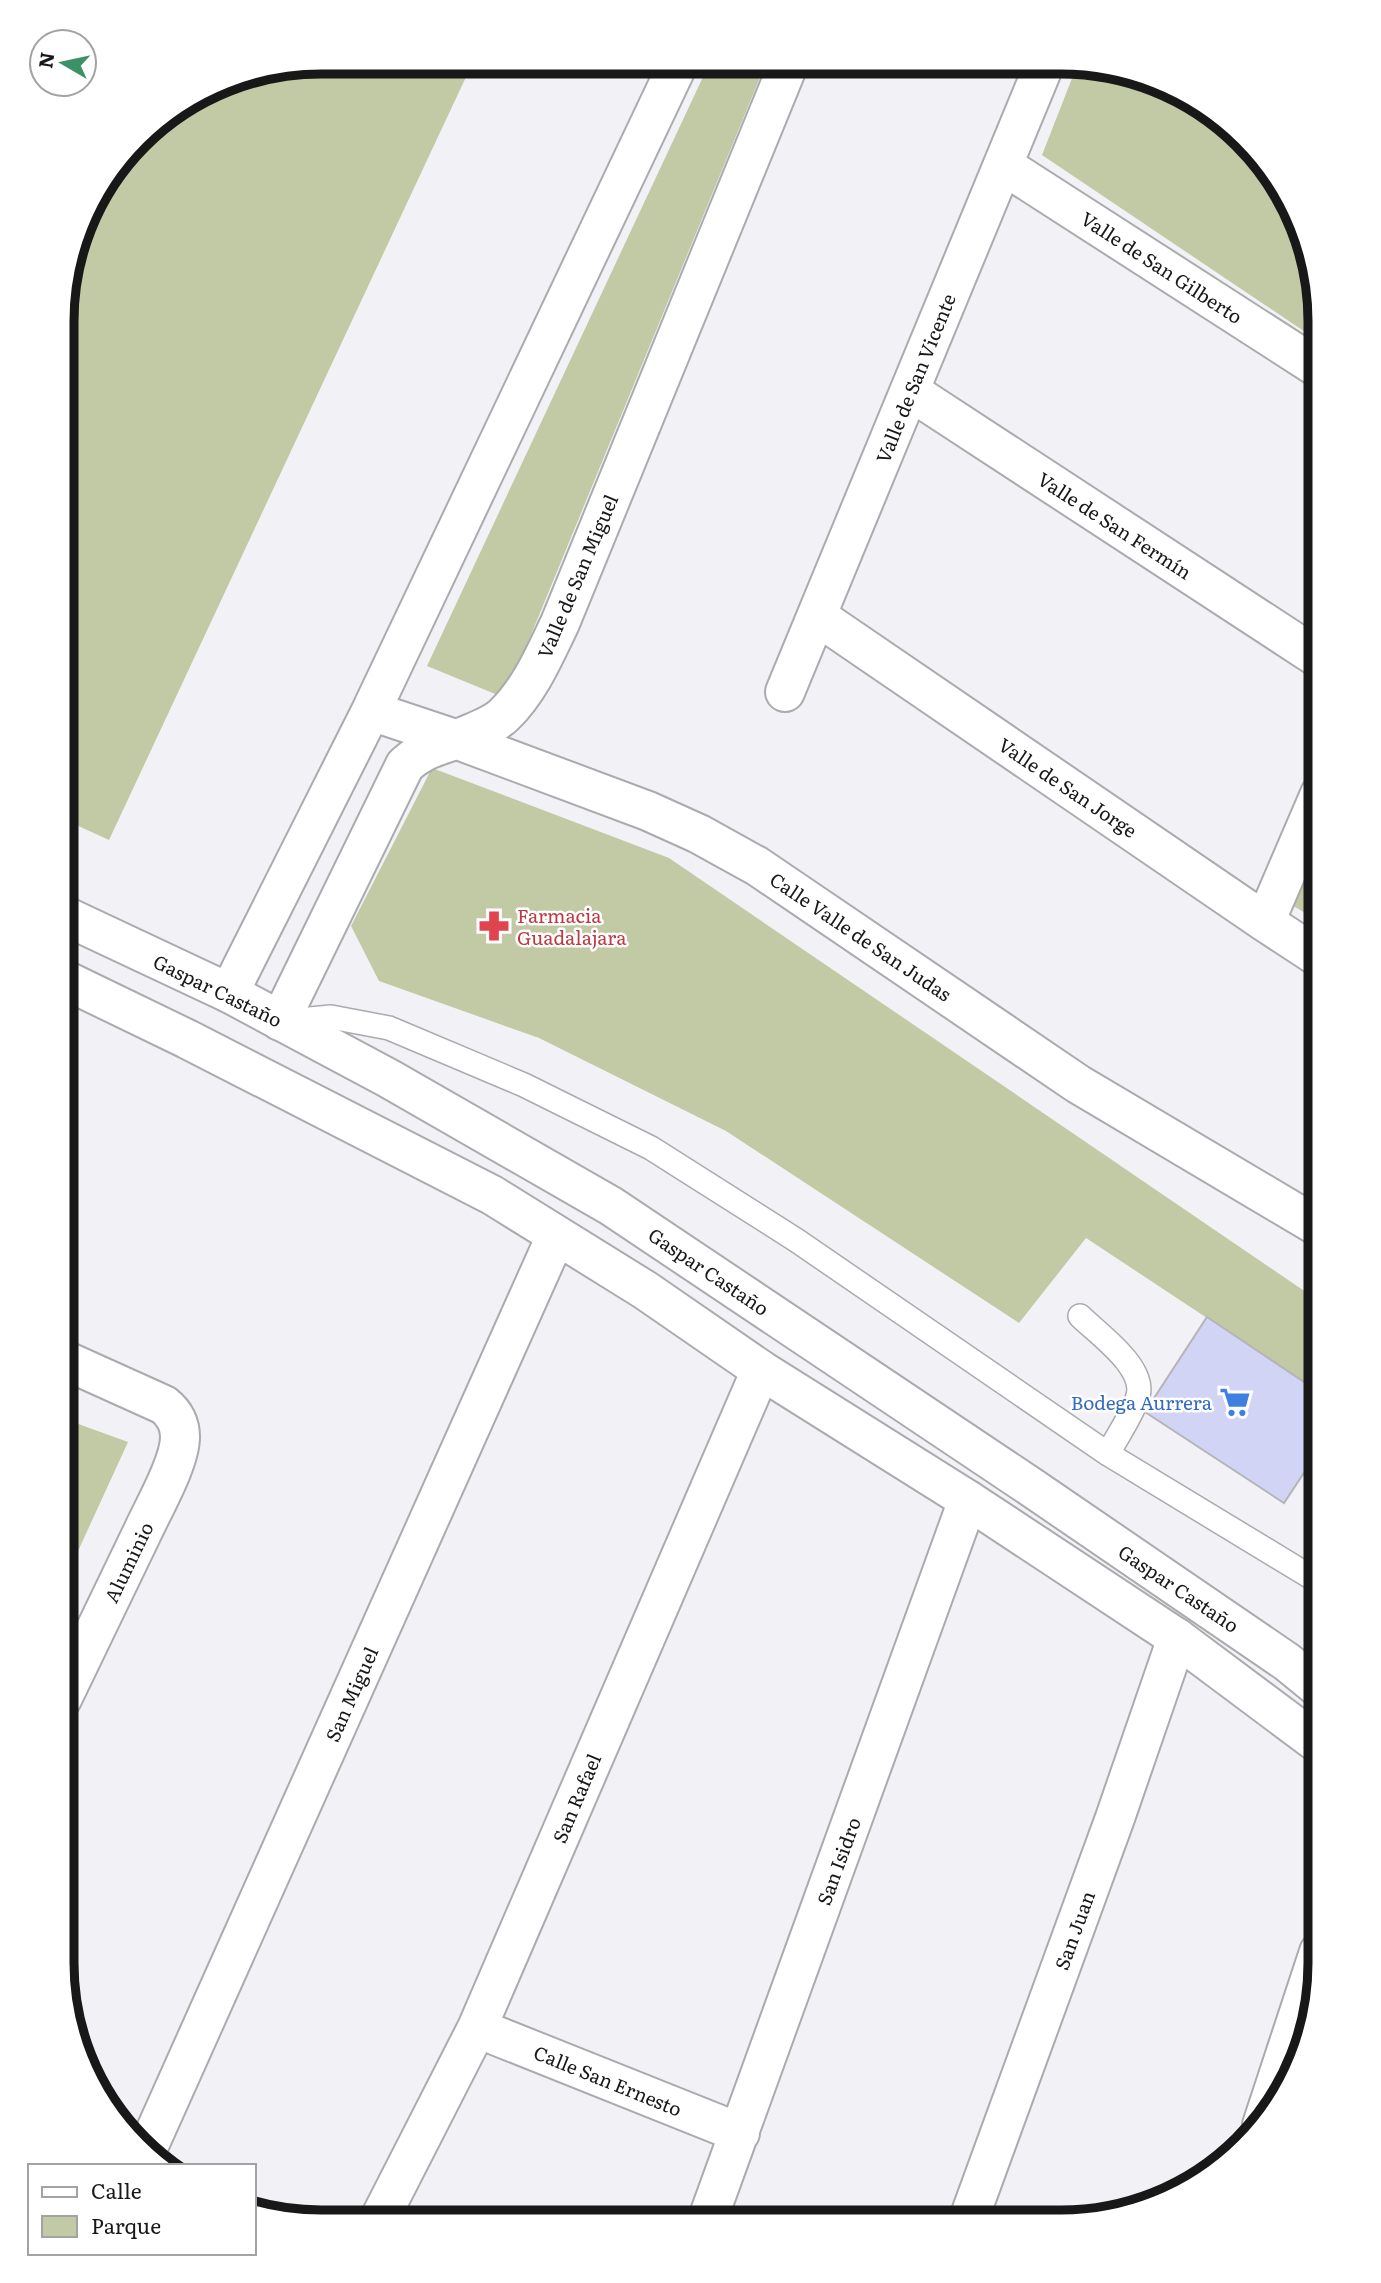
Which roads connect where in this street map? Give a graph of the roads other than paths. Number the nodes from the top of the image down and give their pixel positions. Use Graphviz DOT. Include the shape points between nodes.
graph roads {
  1 [pos="673,74"];
  2 [pos="785,74"];
  3 [pos="1040,74"];
  4 [pos="1003,165"];
  5 [pos="1308,361"];
  6 [pos="910,391"];
  7 [pos="817,615"];
  8 [pos="1308,651"];
  9 [pos="785,692"];
  10 [pos="370,710"];
  11 [pos="458,740"];
  12 [pos="1308,823"];
  13 [pos="74,920"];
  14 [pos="1265,922"];
  15 [pos="1308,950"];
  16 [pos="74,985"];
  17 [pos="229,993"];
  18 [pos="287,1024"];
  19 [pos="1307,1220"];
  20 [pos="556,1236"];
  21 [pos="1080,1316"];
  22 [pos="74,1364"];
  23 [pos="761,1370"];
  24 [pos="1108,1454"];
  25 [pos="968,1500"];
  26 [pos="1307,1575"];
  27 [pos="1177,1638"];
  28 [pos="74,1674"];
  29 [pos="1307,1678"];
  30 [pos="1307,1735"];
  31 [pos="1304,2003"];
  32 [pos="477,2028"];
  33 [pos="1287,2062"];
  34 [pos="740,2133"];
  35 [pos="151,2141"];
  36 [pos="384,2210"];
  37 [pos="711,2210"];
  38 [pos="972,2210"];
  1 -- 10 [label="street"];
  2 -- 11 [label="street, Valle de San Miguel" via="560,623 535,672 503,716"];
  3 -- 4 [label="street, Valle de San Vicente"];
  4 -- 5 [label="street, Valle de San Gilberto"];
  4 -- 6 [label="street, Valle de San Vicente"];
  6 -- 7 [label="street, Valle de San Vicente"];
  6 -- 8 [label="street, Valle de San Fermín"];
  7 -- 9 [label="street, Valle de San Vicente"];
  7 -- 14 [label="street, Valle de San Jorge"];
  10 -- 11 [label="street, Calle Valle de San Judas"];
  10 -- 17 [label="street"];
  11 -- 18 [label="street, Valle de San Miguel" via="432,747 405,765"];
  11 -- 19 [label="street, Calle Valle de San Judas" via="648,811 757,866 1077,1084"];
  12 -- 14 [label="street"];
  13 -- 17 [label="street, Gaspar Castaño"];
  14 -- 15 [label="street, Valle de San Jorge"];
  16 -- 20 [label="street" via="492,1195"];
  17 -- 18 [label="street, Gaspar Castaño"];
  18 -- 24 [label="lane" via="331,1017 389,1028 524,1085 651,1148 796,1240"];
  18 -- 29 [label="street, Gaspar Castaño" via="611,1206"];
  20 -- 23 [label="street"];
  20 -- 35 [label="street, San Miguel"];
  21 -- 24 [label="lane" via="1131,1366 1138,1379 1138,1397"];
  22 -- 28 [label="street, Aluminio" via="163,1405 178,1422 180,1437 162,1490"];
  23 -- 25 [label="street"];
  23 -- 32 [label="street, San Rafael"];
  24 -- 26 [label="lane"];
  25 -- 27 [label="street"];
  25 -- 34 [label="street, San Isidro"];
  27 -- 30 [label="street"];
  27 -- 38 [label="street, San Juan"];
  31 -- 33 [label="street"];
  32 -- 34 [label="street, Calle San Ernesto"];
  32 -- 36 [label="street, San Rafael"];
  34 -- 37 [label="street, San Isidro"];
}
